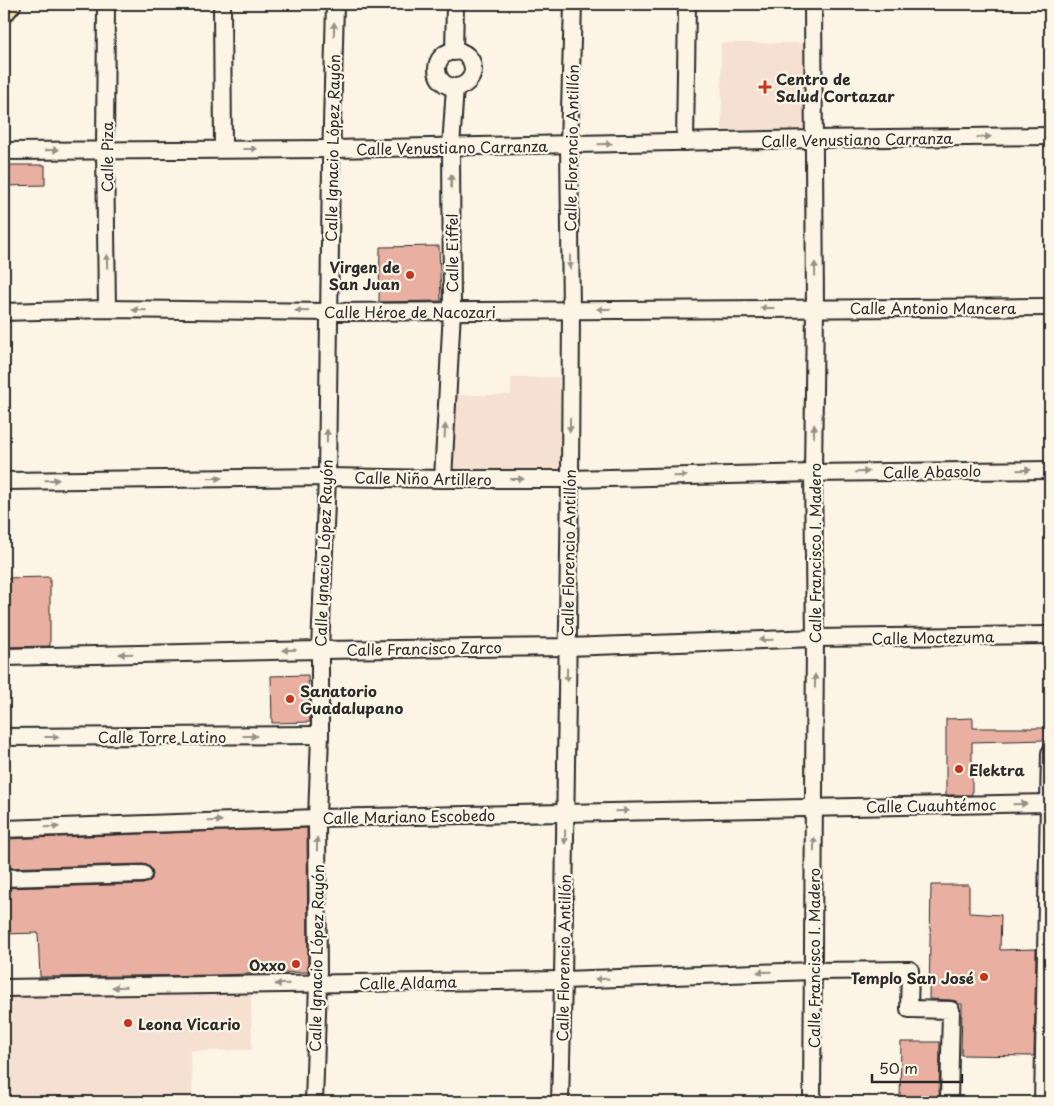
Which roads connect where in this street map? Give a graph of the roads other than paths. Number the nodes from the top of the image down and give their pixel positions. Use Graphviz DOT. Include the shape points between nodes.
graph roads {
  1 [pos="10,4"];
  2 [pos="106,4"];
  3 [pos="222,4"];
  4 [pos="335,4"];
  5 [pos="455,4"];
  6 [pos="573,4"];
  7 [pos="687,4"];
  8 [pos="813,4"];
  9 [pos="4,11"];
  10 [pos="454,52"];
  11 [pos="455,87"];
  12 [pos="1050,136"];
  13 [pos="813,139"];
  14 [pos="685,142"];
  15 [pos="569,145"];
  16 [pos="451,146"];
  17 [pos="105,149"];
  18 [pos="223,149"];
  19 [pos="332,149"];
  20 [pos="4,150"];
  21 [pos="1050,307"];
  22 [pos="815,308"];
  23 [pos="107,310"];
  24 [pos="571,310"];
  25 [pos="452,311"];
  26 [pos="4,312"];
  27 [pos="329,312"];
  28 [pos="1050,470"];
  29 [pos="813,473"];
  30 [pos="327,477"];
  31 [pos="443,479"];
  32 [pos="570,479"];
  33 [pos="4,481"];
  34 [pos="1050,635"];
  35 [pos="815,638"];
  36 [pos="567,647"];
  37 [pos="320,650"];
  38 [pos="4,657"];
  39 [pos="320,735"];
  40 [pos="4,737"];
  41 [pos="1050,753"];
  42 [pos="1050,803"];
  43 [pos="814,807"];
  44 [pos="565,812"];
  45 [pos="317,818"];
  46 [pos="4,828"];
  47 [pos="144,874"];
  48 [pos="4,878"];
  49 [pos="1049,881"];
  50 [pos="1048,969"];
  51 [pos="813,970"];
  52 [pos="564,980"];
  53 [pos="318,983"];
  54 [pos="4,988"];
  55 [pos="314,1102"];
  56 [pos="560,1102"];
  57 [pos="812,1102"];
  58 [pos="948,1102"];
  59 [pos="1043,1102"];
  1 -- 9 [label="main road"];
  2 -- 17 [label="street, Calle Piza"];
  3 -- 18 [label="street"];
  19 -- 4 [label="street, Calle Ignacio López Rayón, one-way"];
  5 -- 10 [label="street"];
  6 -- 15 [label="street, Calle Florencio Antillón"];
  7 -- 14 [label="street"];
  8 -- 13 [label="street, Calle Francisco I. Madero"];
  10 -- 11 [label="street" via="444,56 438,64 438,75 445,84"];
  10 -- 11 [label="street" via="468,57 473,71 465,84"];
  11 -- 16 [label="street, Calle Eiffel"];
  13 -- 12 [label="street, Calle Venustiano Carranza, one-way"];
  13 -- 14 [label="street, Calle Venustiano Carranza"];
  22 -- 13 [label="street, Calle Francisco I. Madero, one-way"];
  15 -- 14 [label="street, Calle Venustiano Carranza, one-way"];
  15 -- 16 [label="street, Calle Venustiano Carranza"];
  15 -- 24 [label="street, Calle Florencio Antillón, one-way"];
  16 -- 19 [label="street, Calle Venustiano Carranza"];
  25 -- 16 [label="street, Calle Eiffel, one-way"];
  17 -- 18 [label="street, Calle Venustiano Carranza"];
  20 -- 17 [label="street, Calle Venustiano Carranza, one-way"];
  23 -- 17 [label="street, Calle Piza, one-way"];
  18 -- 19 [label="street, Calle Venustiano Carranza, one-way"];
  19 -- 27 [label="street, Calle Ignacio López Rayón"];
  21 -- 22 [label="street, Calle Antonio Mancera"];
  22 -- 24 [label="street, Calle Héroe de Nacozari, one-way"];
  29 -- 22 [label="street, Calle Francisco I. Madero, one-way"];
  23 -- 26 [label="street, Calle Héroe de Nacozari"];
  27 -- 23 [label="street, Calle Héroe de Nacozari, one-way"];
  24 -- 25 [label="street, Calle Héroe de Nacozari"];
  24 -- 32 [label="street, Calle Florencio Antillón, one-way"];
  25 -- 27 [label="street, Calle Héroe de Nacozari"];
  31 -- 25 [label="street, Calle Eiffel, one-way"];
  30 -- 27 [label="street, Calle Ignacio López Rayón, one-way"];
  29 -- 28 [label="street, Calle Abasolo, one-way"];
  32 -- 29 [label="street, Calle Niño Artillero, one-way"];
  29 -- 35 [label="street, Calle Francisco I. Madero"];
  30 -- 31 [label="street, Calle Niño Artillero"];
  33 -- 30 [label="street, Calle Niño Artillero, one-way"];
  30 -- 37 [label="street, Calle Ignacio López Rayón"];
  31 -- 32 [label="street, Calle Niño Artillero, one-way"];
  32 -- 36 [label="street, Calle Florencio Antillón"];
  34 -- 35 [label="street, Calle Moctezuma"];
  35 -- 36 [label="street, Calle Francisco Zarco, one-way"];
  43 -- 35 [label="street, Calle Francisco I. Madero, one-way"];
  36 -- 37 [label="street, Calle Francisco Zarco"];
  36 -- 44 [label="street, Calle Florencio Antillón, one-way"];
  37 -- 38 [label="street, Calle Francisco Zarco, one-way"];
  37 -- 39 [label="street, Calle Ignacio López Rayón"];
  40 -- 39 [label="street, Calle Torre Latino, one-way"];
  39 -- 45 [label="street, Calle Ignacio López Rayón"];
  41 -- 42 [label="street"];
  43 -- 42 [label="street, Calle Cuauhtémoc, one-way"];
  42 -- 49 [label="street"];
  44 -- 43 [label="street, Calle Mariano Escobedo, one-way"];
  51 -- 43 [label="street, Calle Francisco I. Madero, one-way"];
  44 -- 45 [label="street, Calle Mariano Escobedo"];
  44 -- 52 [label="street, Calle Florencio Antillón, one-way"];
  46 -- 45 [label="street, Calle Mariano Escobedo, one-way"];
  53 -- 45 [label="street, Calle Ignacio López Rayón, one-way"];
  47 -- 48 [label="street"];
  49 -- 50 [label="street"];
  50 -- 59 [label="street"];
  51 -- 52 [label="street, Calle Aldama, one-way"];
  51 -- 57 [label="street, Calle Francisco I. Madero"];
  51 -- 58 [label="street, Calle Aldama" via="910,970 909,1009 951,1010"];
  52 -- 53 [label="street, Calle Aldama"];
  52 -- 56 [label="street, Calle Florencio Antillón"];
  53 -- 54 [label="street, Calle Aldama, one-way"];
  53 -- 55 [label="street, Calle Ignacio López Rayón"];
}
